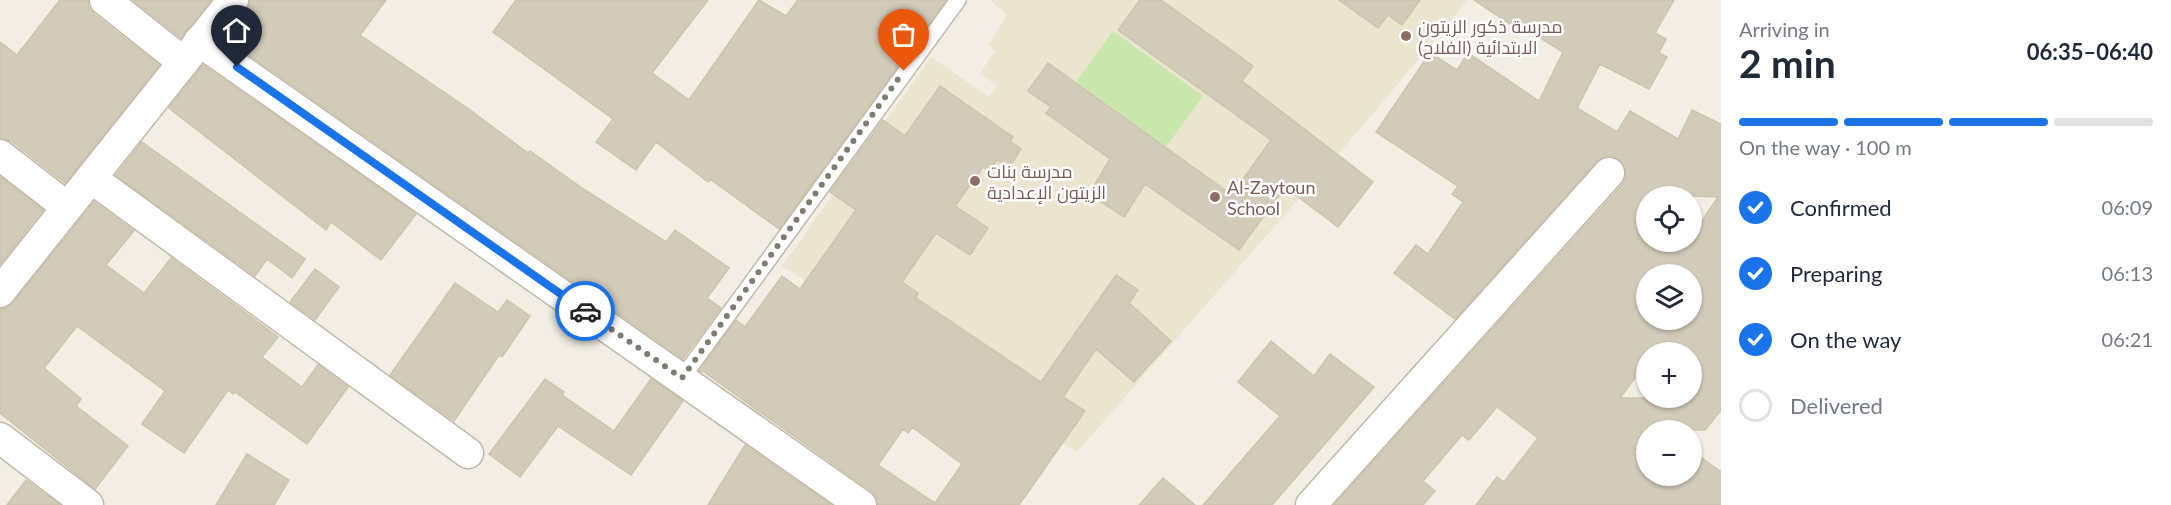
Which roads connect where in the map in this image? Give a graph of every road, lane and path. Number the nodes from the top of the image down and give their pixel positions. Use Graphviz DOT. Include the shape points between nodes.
graph roads {
  1 [pos="105,0"];
  2 [pos="233,0"];
  3 [pos="958,0"];
  4 [pos="191,52"];
  5 [pos="0,155"];
  6 [pos="1609,173"];
  7 [pos="91,178"];
  8 [pos="67,207"];
  9 [pos="0,292"];
  10 [pos="682,378"];
  11 [pos="0,438"];
  12 [pos="468,453"];
  13 [pos="87,505"];
  14 [pos="861,505"];
  15 [pos="1311,505"];
  1 -- 4 [label="street"];
  2 -- 4 [label="street"];
  3 -- 10 [label="lane"];
  4 -- 7 [label="street"];
  4 -- 10 [label="street"];
  5 -- 8 [label="street"];
  6 -- 15 [label="street"];
  7 -- 8 [label="street"];
  7 -- 12 [label="street"];
  8 -- 9 [label="street"];
  10 -- 14 [label="street"];
  11 -- 13 [label="street"];
}
